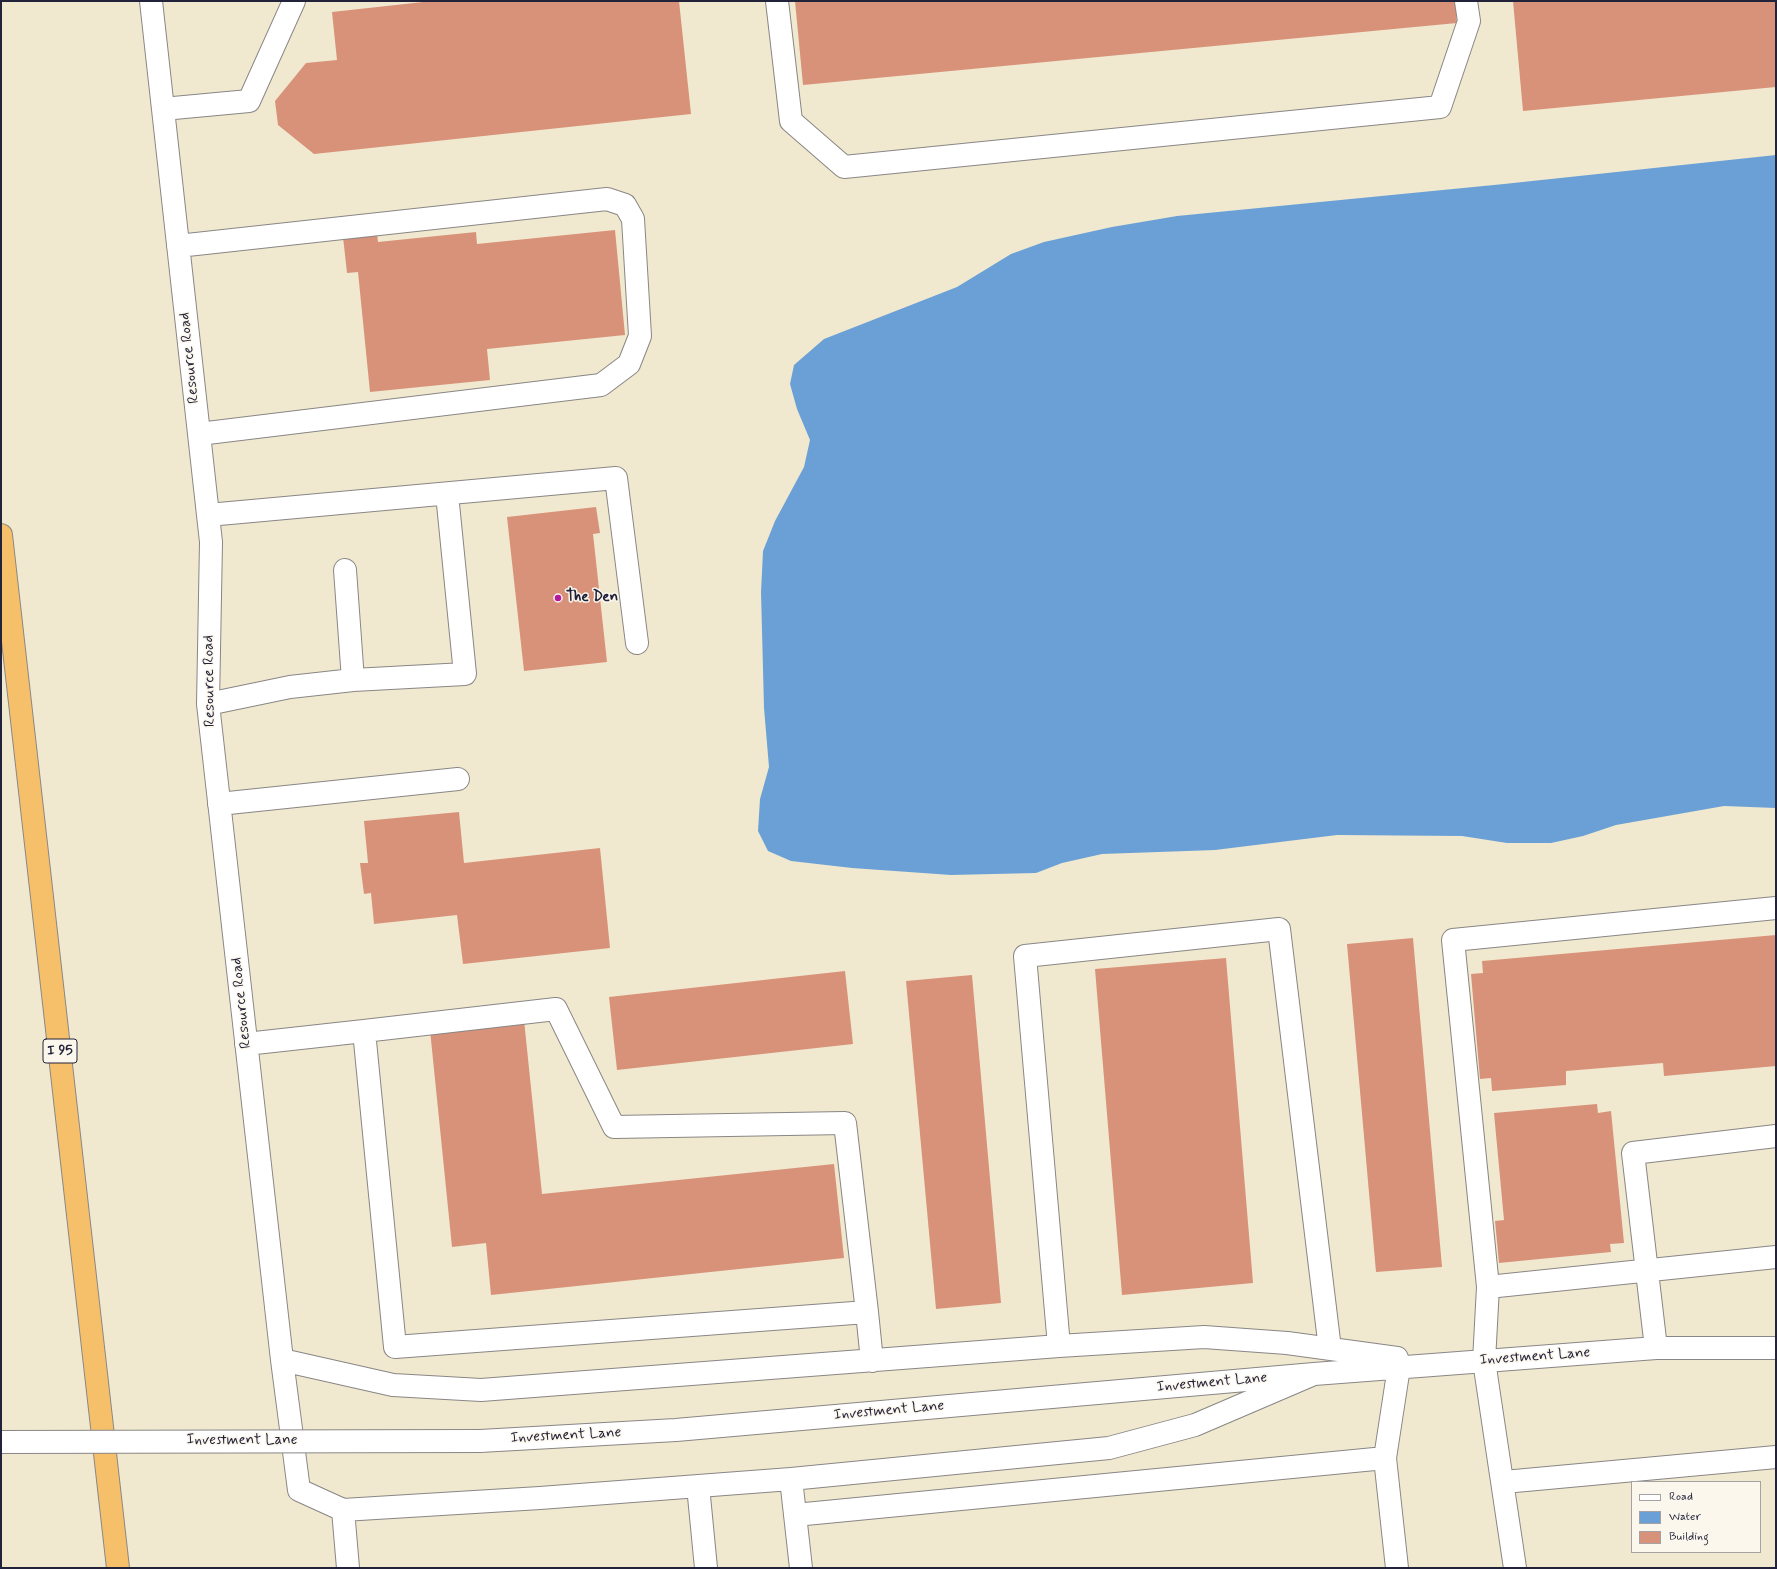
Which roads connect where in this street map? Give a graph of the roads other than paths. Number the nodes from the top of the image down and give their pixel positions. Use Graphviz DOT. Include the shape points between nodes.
graph roads {
  1 [pos="151,1"];
  2 [pos="294,1"];
  3 [pos="777,1"];
  4 [pos="1466,1"];
  5 [pos="163,109"];
  6 [pos="178,246"];
  7 [pos="199,434"];
  8 [pos="447,494"];
  9 [pos="208,515"];
  10 [pos="1,535"];
  11 [pos="345,570"];
  12 [pos="637,643"];
  13 [pos="353,680"];
  14 [pos="208,704"];
  15 [pos="458,779"];
  16 [pos="219,804"];
  17 [pos="1776,908"];
  18 [pos="364,1031"];
  19 [pos="246,1044"];
  20 [pos="1776,1136"];
  21 [pos="1776,1257"];
  22 [pos="1647,1270"];
  23 [pos="1488,1287"];
  24 [pos="868,1312"];
  25 [pos="1060,1346"];
  26 [pos="1656,1348"];
  27 [pos="1776,1348"];
  28 [pos="1330,1349"];
  29 [pos="282,1360"];
  30 [pos="872,1360"];
  31 [pos="1484,1361"];
  32 [pos="1441,1364"];
  33 [pos="1399,1367"];
  34 [pos="1314,1374"];
  35 [pos="1,1442"];
  36 [pos="1776,1457"];
  37 [pos="1384,1458"];
  38 [pos="791,1478"];
  39 [pos="1504,1482"];
  40 [pos="698,1486"];
  41 [pos="343,1510"];
  42 [pos="796,1515"];
  43 [pos="118,1568"];
  44 [pos="348,1568"];
  45 [pos="706,1568"];
  46 [pos="801,1568"];
  47 [pos="1397,1568"];
  48 [pos="1515,1568"];
  1 -- 5 [label="street, Resource Road"];
  2 -- 5 [label="street" via="249,101"];
  3 -- 4 [label="street" via="792,121 844,167 1440,107 1469,21"];
  5 -- 6 [label="street, Resource Road"];
  6 -- 7 [label="street, Resource Road"];
  6 -- 7 [label="street" via="607,199 625,205 633,219 640,336 629,364 601,385"];
  7 -- 9 [label="street, Resource Road"];
  8 -- 9 [label="street"];
  8 -- 12 [label="street" via="616,478"];
  8 -- 13 [label="street" via="465,674"];
  9 -- 14 [label="street, Resource Road" via="211,542"];
  10 -- 43 [label="highway, I 95"];
  11 -- 13 [label="street"];
  13 -- 14 [label="street" via="290,687"];
  14 -- 16 [label="street, Resource Road"];
  15 -- 16 [label="street"];
  16 -- 19 [label="street, Resource Road"];
  17 -- 23 [label="street" via="1453,940"];
  18 -- 19 [label="street"];
  18 -- 24 [label="street" via="556,1009 614,1127 845,1123"];
  18 -- 24 [label="street" via="395,1347"];
  19 -- 29 [label="street, Resource Road"];
  20 -- 22 [label="street" via="1633,1153"];
  21 -- 22 [label="street"];
  22 -- 23 [label="street"];
  22 -- 26 [label="street"];
  23 -- 31 [label="street"];
  24 -- 30 [label="street"];
  25 -- 28 [label="street" via="1204,1337"];
  25 -- 28 [label="street" via="1025,956 1279,929"];
  25 -- 30 [label="street"];
  26 -- 27 [label="street, Investment Lane"];
  26 -- 31 [label="street, Investment Lane"];
  28 -- 32 [label="street"];
  29 -- 30 [label="street" via="393,1385 481,1390"];
  29 -- 41 [label="street, Resource Road" via="299,1490"];
  31 -- 32 [label="street, Investment Lane"];
  31 -- 39 [label="street"];
  32 -- 33 [label="street, Investment Lane"];
  33 -- 34 [label="street, Investment Lane"];
  33 -- 37 [label="street"];
  34 -- 35 [label="street, Investment Lane, bridge" via="676,1430 480,1441"];
  34 -- 38 [label="street" via="1195,1425 1109,1448"];
  36 -- 39 [label="street"];
  37 -- 42 [label="street"];
  37 -- 47 [label="street"];
  38 -- 40 [label="street"];
  38 -- 42 [label="street"];
  39 -- 48 [label="street"];
  40 -- 41 [label="street"];
  40 -- 45 [label="street"];
  41 -- 44 [label="street"];
  42 -- 46 [label="street"];
}
